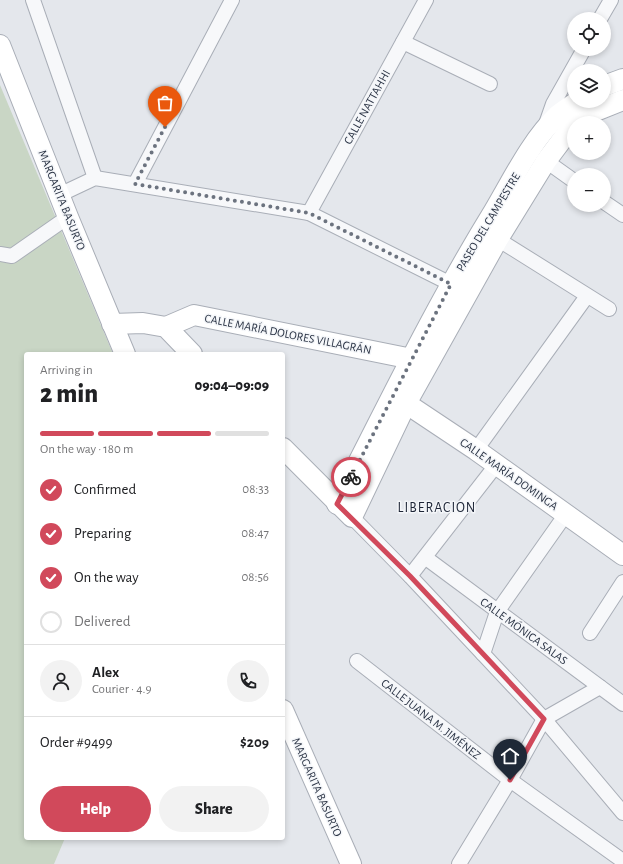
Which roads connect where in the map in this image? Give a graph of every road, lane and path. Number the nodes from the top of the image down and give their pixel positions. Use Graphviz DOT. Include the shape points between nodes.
graph roads {
  1 [pos="34,0"];
  2 [pos="232,0"];
  3 [pos="426,0"];
  4 [pos="610,0"];
  5 [pos="604,12"];
  6 [pos="403,42"];
  7 [pos="0,45"];
  8 [pos="580,56"];
  9 [pos="623,79"];
  10 [pos="611,83"];
  11 [pos="490,84"];
  12 [pos="623,100"];
  13 [pos="568,108"];
  14 [pos="588,116"];
  15 [pos="567,133"];
  16 [pos="542,134"];
  17 [pos="546,161"];
  18 [pos="567,176"];
  19 [pos="95,178"];
  20 [pos="135,184"];
  21 [pos="59,194"];
  22 [pos="611,207"];
  23 [pos="309,213"];
  24 [pos="623,215"];
  25 [pos="68,217"];
  26 [pos="490,235"];
  27 [pos="0,254"];
  28 [pos="451,284"];
  29 [pos="587,296"];
  30 [pos="609,309"];
  31 [pos="112,324"];
  32 [pos="166,327"];
  33 [pos="124,352"];
  34 [pos="190,352"];
  35 [pos="412,359"];
  36 [pos="400,398"];
  37 [pos="285,450"];
  38 [pos="476,450"];
  39 [pos="497,464"];
  40 [pos="337,504"];
  41 [pos="566,514"];
  42 [pos="352,517"];
  43 [pos="623,555"];
  44 [pos="426,558"];
  45 [pos="410,576"];
  46 [pos="623,582"];
  47 [pos="497,612"];
  48 [pos="590,633"];
  49 [pos="483,654"];
  50 [pos="357,661"];
  51 [pos="600,687"];
  52 [pos="623,704"];
  53 [pos="285,715"];
  54 [pos="544,719"];
  55 [pos="510,780"];
  56 [pos="623,813"];
  57 [pos="623,861"];
  58 [pos="351,864"];
  59 [pos="459,864"];
  1 -- 19 [label="street"];
  2 -- 20 [label="street"];
  3 -- 6 [label="street, CALLE NATTAHHI"];
  4 -- 5 [label="street"];
  6 -- 11 [label="street"];
  6 -- 23 [label="street, CALLE NATTAHHI"];
  7 -- 21 [label="street, MARGARITA BASURTO"];
  8 -- 16 [label="street" via="554,104"];
  9 -- 10 [label="street"];
  12 -- 14 [label="street"];
  13 -- 16 [label="street, PASEO DEL CAMPESTRE" via="558,115"];
  15 -- 17 [label="street, PASEO DEL CAMPESTRE"];
  16 -- 26 [label="street, PASEO DEL CAMPESTRE" via="531,150"];
  17 -- 18 [label="street"];
  17 -- 26 [label="street, PASEO DEL CAMPESTRE"];
  19 -- 20 [label="street"];
  19 -- 21 [label="street"];
  20 -- 23 [label="street"];
  21 -- 25 [label="street, MARGARITA BASURTO"];
  22 -- 24 [label="street"];
  23 -- 28 [label="street"];
  25 -- 27 [label="street" via="12,256"];
  25 -- 31 [label="street, MARGARITA BASURTO"];
  26 -- 28 [label="street, PASEO DEL CAMPESTRE"];
  26 -- 29 [label="street"];
  26 -- 36 [label="street, PASEO DEL CAMPESTRE"];
  28 -- 35 [label="street, PASEO DEL CAMPESTRE"];
  29 -- 30 [label="street"];
  29 -- 38 [label="street"];
  31 -- 32 [label="street"];
  31 -- 33 [label="street, MARGARITA BASURTO"];
  32 -- 34 [label="street"];
  32 -- 35 [label="street, CALLE MARÍA DOLORES VILLAGRÁN" via="194,315"];
  35 -- 36 [label="street, PASEO DEL CAMPESTRE"];
  36 -- 38 [label="street, CALLE MARÍA DOMINGA"];
  36 -- 40 [label="street, PASEO DEL CAMPESTRE"];
  36 -- 42 [label="street, PASEO DEL CAMPESTRE"];
  37 -- 40 [label="street"];
  38 -- 39 [label="street, CALLE MARÍA DOMINGA"];
  39 -- 41 [label="street, CALLE MARÍA DOMINGA"];
  39 -- 44 [label="street"];
  40 -- 42 [label="street"];
  41 -- 43 [label="street, CALLE MARÍA DOMINGA"];
  41 -- 47 [label="street"];
  42 -- 45 [label="street"];
  44 -- 45 [label="street"];
  44 -- 47 [label="street, CALLE MÓNICA SALAS"];
  45 -- 49 [label="street"];
  46 -- 48 [label="street"];
  47 -- 49 [label="street"];
  47 -- 51 [label="street, CALLE MÓNICA SALAS"];
  49 -- 54 [label="street"];
  50 -- 55 [label="street, CALLE JUANA M. JIMÉNEZ"];
  51 -- 52 [label="street, CALLE MÓNICA SALAS"];
  51 -- 54 [label="street"];
  53 -- 58 [label="street, MARGARITA BASURTO"];
  54 -- 55 [label="street"];
  54 -- 56 [label="street"];
  55 -- 57 [label="street, CALLE JUANA M. JIMÉNEZ"];
  55 -- 59 [label="street"];
}
